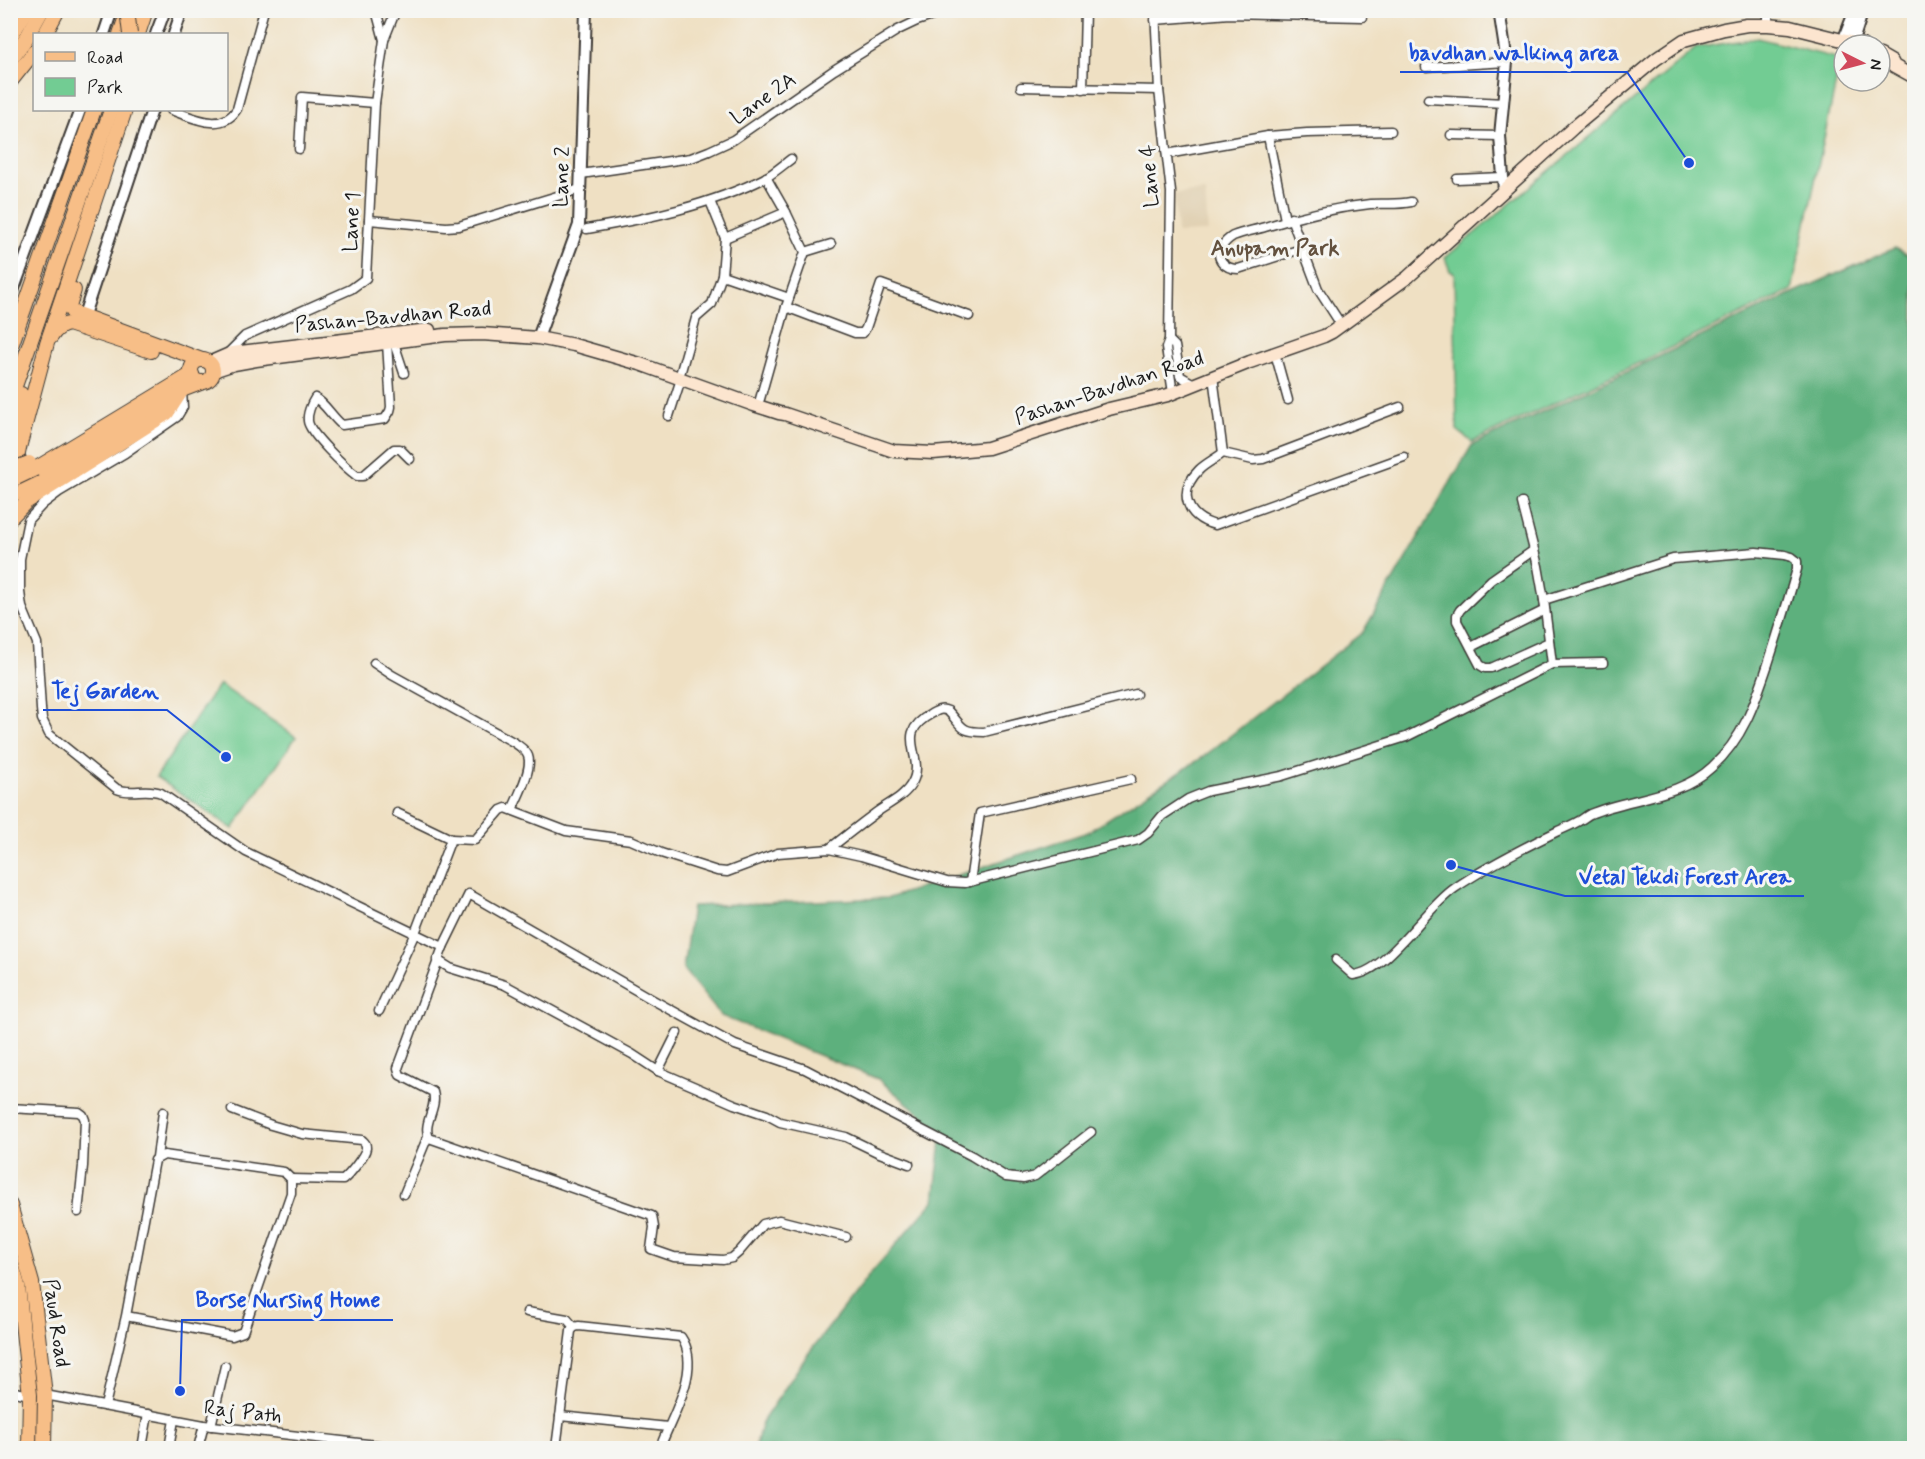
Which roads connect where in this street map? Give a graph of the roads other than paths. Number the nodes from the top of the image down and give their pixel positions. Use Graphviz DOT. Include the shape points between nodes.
graph roads {
  1 [pos="27,10"];
  2 [pos="42,10"];
  3 [pos="58,10"];
  4 [pos="112,10"];
  5 [pos="128,10"];
  6 [pos="146,10"];
  7 [pos="165,10"];
  8 [pos="182,10"];
  9 [pos="264,10"];
  10 [pos="376,10"];
  11 [pos="396,10"];
  12 [pos="586,10"];
  13 [pos="951,10"];
  14 [pos="1084,10"];
  15 [pos="1499,10"];
  16 [pos="1768,10"];
  17 [pos="1859,13"];
  18 [pos="1155,15"];
  19 [pos="1362,17"];
  20 [pos="1768,25"];
  21 [pos="46,33"];
  22 [pos="104,33"];
  23 [pos="120,33"];
  24 [pos="130,33"];
  25 [pos="138,33"];
  26 [pos="156,33"];
  27 [pos="174,33"];
  28 [pos="1856,33"];
  29 [pos="10,37"];
  30 [pos="1832,38"];
  31 [pos="384,40"];
  32 [pos="33,53"];
  33 [pos="10,60"];
  34 [pos="1507,62"];
  35 [pos="1892,62"];
  36 [pos="1426,66"];
  37 [pos="1894,66"];
  38 [pos="1914,77"];
  39 [pos="10,82"];
  40 [pos="1021,87"];
  41 [pos="1083,89"];
  42 [pos="1159,90"];
  43 [pos="1428,99"];
  44 [pos="1504,102"];
  45 [pos="375,103"];
  46 [pos="80,111"];
  47 [pos="94,111"];
  48 [pos="111,111"];
  49 [pos="118,111"];
  50 [pos="125,111"];
  51 [pos="133,111"];
  52 [pos="152,111"];
  53 [pos="174,111"];
  54 [pos="1391,131"];
  55 [pos="1450,135"];
  56 [pos="1268,136"];
  57 [pos="1500,136"];
  58 [pos="299,149"];
  59 [pos="1167,154"];
  60 [pos="791,159"];
  61 [pos="581,174"];
  62 [pos="766,177"];
  63 [pos="1503,177"];
  64 [pos="1457,179"];
  65 [pos="580,189"];
  66 [pos="1504,191"];
  67 [pos="710,201"];
  68 [pos="1412,202"];
  69 [pos="786,212"];
  70 [pos="1288,219"];
  71 [pos="369,220"];
  72 [pos="587,229"];
  73 [pos="725,238"];
  74 [pos="831,244"];
  75 [pos="1301,249"];
  76 [pos="805,252"];
  77 [pos="722,275"];
  78 [pos="10,299"];
  79 [pos="787,302"];
  80 [pos="25,309"];
  81 [pos="969,316"];
  82 [pos="82,322"];
  83 [pos="10,325"];
  84 [pos="1342,326"];
  85 [pos="540,335"];
  86 [pos="1169,340"];
  87 [pos="47,343"];
  88 [pos="390,343"];
  89 [pos="10,350"];
  90 [pos="1275,353"];
  91 [pos="227,354"];
  92 [pos="202,369"];
  93 [pos="404,373"];
  94 [pos="681,375"];
  95 [pos="1213,376"];
  96 [pos="1194,384"];
  97 [pos="182,390"];
  98 [pos="1173,393"];
  99 [pos="760,399"];
  100 [pos="1288,400"];
  101 [pos="10,403"];
  102 [pos="1400,407"];
  103 [pos="785,414"];
  104 [pos="669,416"];
  105 [pos="10,430"];
  106 [pos="1223,453"];
  107 [pos="1404,457"];
  108 [pos="410,459"];
  109 [pos="10,470"];
  110 [pos="39,474"];
  111 [pos="10,482"];
  112 [pos="10,491"];
  113 [pos="10,496"];
  114 [pos="1522,503"];
  115 [pos="10,518"];
  116 [pos="1534,550"];
  117 [pos="1544,600"];
  118 [pos="1545,610"];
  119 [pos="1549,642"];
  120 [pos="1471,647"];
  121 [pos="374,663"];
  122 [pos="1603,663"];
  123 [pos="1552,664"];
  124 [pos="1136,694"];
  125 [pos="1131,779"];
  126 [pos="512,810"];
  127 [pos="397,813"];
  128 [pos="451,839"];
  129 [pos="829,849"];
  130 [pos="970,882"];
  131 [pos="415,933"];
  132 [pos="442,947"];
  133 [pos="437,960"];
  134 [pos="1336,960"];
  135 [pos="379,1011"];
  136 [pos="677,1033"];
  137 [pos="658,1071"];
  138 [pos="10,1108"];
  139 [pos="232,1110"];
  140 [pos="163,1112"];
  141 [pos="1091,1132"];
  142 [pos="428,1136"];
  143 [pos="157,1157"];
  144 [pos="909,1164"];
  145 [pos="291,1179"];
  146 [pos="404,1194"];
  147 [pos="10,1205"];
  148 [pos="78,1212"];
  149 [pos="846,1237"];
  150 [pos="10,1258"];
  151 [pos="16,1310"];
  152 [pos="527,1312"];
  153 [pos="126,1316"];
  154 [pos="574,1327"];
  155 [pos="225,1366"];
  156 [pos="10,1391"];
  157 [pos="30,1395"];
  158 [pos="45,1395"];
  159 [pos="105,1406"];
  160 [pos="148,1414"];
  161 [pos="560,1416"];
  162 [pos="174,1420"];
  163 [pos="207,1426"];
  164 [pos="668,1427"];
  165 [pos="29,1449"];
  166 [pos="44,1449"];
  167 [pos="142,1449"];
  168 [pos="169,1449"];
  169 [pos="198,1449"];
  170 [pos="402,1449"];
  171 [pos="556,1449"];
  172 [pos="660,1449"];
  1 -- 29 [label="main road"];
  2 -- 33 [label="main road"];
  3 -- 21 [label="main road"];
  4 -- 22 [label="street"];
  5 -- 23 [label="main road"];
  5 -- 24 [label="main road, bridge"];
  6 -- 25 [label="main road"];
  7 -- 26 [label="street"];
  8 -- 27 [label="street"];
  9 -- 53 [label="street" via="237,109 229,119 213,123"];
  10 -- 31 [label="street"];
  11 -- 31 [label="street, Lane 1"];
  12 -- 61 [label="street, Lane 2"];
  13 -- 61 [label="street, Lane 2A" via="898,30 734,140 691,158"];
  14 -- 41 [label="street"];
  15 -- 34 [label="street"];
  16 -- 20 [label="street"];
  17 -- 28 [label="street"];
  18 -- 19 [label="street"];
  18 -- 42 [label="street, Lane 4"];
  20 -- 30 [label="main road, Pashan-Bavdhan Road"];
  20 -- 66 [label="main road, Pashan-Bavdhan Road" via="1724,29 1684,40 1595,109"];
  31 -- 45 [label="street, Lane 1"];
  32 -- 39 [label="main road"];
  34 -- 36 [label="street"];
  34 -- 44 [label="street"];
  35 -- 37 [label="main road"];
  37 -- 38 [label="main road"];
  40 -- 41 [label="street"];
  41 -- 42 [label="street"];
  42 -- 59 [label="street, Lane 4"];
  43 -- 44 [label="street"];
  44 -- 57 [label="street"];
  45 -- 58 [label="street" via="302,97"];
  45 -- 71 [label="street, Lane 1"];
  46 -- 78 [label="street"];
  47 -- 80 [label="main road"];
  48 -- 101 [label="main road"];
  49 -- 105 [label="main road"];
  50 -- 87 [label="main road"];
  51 -- 82 [label="main road" via="71,299 70,310"];
  52 -- 82 [label="street"];
  54 -- 56 [label="street"];
  55 -- 57 [label="street"];
  56 -- 59 [label="street"];
  56 -- 70 [label="street"];
  57 -- 63 [label="street"];
  59 -- 86 [label="street, Lane 4" via="1171,192"];
  60 -- 62 [label="street"];
  61 -- 65 [label="street, Lane 2"];
  62 -- 67 [label="street"];
  62 -- 69 [label="street"];
  63 -- 64 [label="street"];
  63 -- 66 [label="street"];
  65 -- 71 [label="street" via="459,225"];
  65 -- 85 [label="street, Lane 2" via="579,225"];
  66 -- 84 [label="main road, Pashan-Bavdhan Road" via="1408,277"];
  67 -- 72 [label="street"];
  67 -- 73 [label="street"];
  68 -- 70 [label="street" via="1372,204"];
  69 -- 73 [label="street"];
  69 -- 76 [label="street"];
  70 -- 75 [label="street"];
  70 -- 75 [label="street" via="1233,237 1221,247 1222,263 1238,269"];
  71 -- 91 [label="street, Lane 1" via="366,278 351,289 245,336"];
  73 -- 77 [label="street"];
  74 -- 76 [label="street"];
  75 -- 84 [label="street" via="1318,289"];
  76 -- 79 [label="street"];
  77 -- 79 [label="street"];
  77 -- 94 [label="street" via="712,304 696,318"];
  79 -- 81 [label="street" via="855,333 863,333 866,328 881,284"];
  79 -- 99 [label="street"];
  80 -- 83 [label="main road"];
  80 -- 89 [label="main road"];
  82 -- 87 [label="main road" via="64,325"];
  82 -- 92 [label="main road"];
  84 -- 90 [label="main road, Pashan-Bavdhan Road"];
  85 -- 88 [label="main road, Pashan-Bavdhan Road" via="446,335"];
  85 -- 91 [label="main road, Pashan-Bavdhan Road" via="482,326 449,327"];
  85 -- 94 [label="main road, Pashan-Bavdhan Road" via="611,348"];
  86 -- 96 [label="street, Lane 4" via="1175,346 1180,376"];
  86 -- 98 [label="street, Lane 4" via="1166,348"];
  87 -- 112 [label="main road"];
  88 -- 92 [label="main road, Pashan-Bavdhan Road"];
  88 -- 93 [label="street"];
  88 -- 108 [label="street" via="391,407 385,419 342,425 315,398 308,423 357,476 363,476 394,449 400,449"];
  90 -- 95 [label="main road, Pashan-Bavdhan Road"];
  90 -- 100 [label="street"];
  91 -- 92 [label="main road, Pashan-Bavdhan Road"];
  92 -- 97 [label="main road, Pashan-Bavdhan Road"];
  92 -- 110 [label="main road, Pashan-Bavdhan Road" via="60,454"];
  94 -- 99 [label="main road, Pashan-Bavdhan Road"];
  94 -- 103 [label="main road, Pashan-Bavdhan Road"];
  94 -- 104 [label="street"];
  95 -- 96 [label="main road, Pashan-Bavdhan Road"];
  95 -- 106 [label="street"];
  96 -- 98 [label="main road, Pashan-Bavdhan Road"];
  97 -- 110 [label="main road" via="167,413"];
  97 -- 131 [label="street" via="183,407 177,417 59,492 28,520 20,560 20,592 37,643 42,719 49,734 117,789 161,793 246,852"];
  98 -- 103 [label="main road, Pashan-Bavdhan Road" via="988,448 933,453 894,452"];
  99 -- 103 [label="main road, Pashan-Bavdhan Road" via="778,406"];
  102 -- 106 [label="street" via="1263,459"];
  106 -- 107 [label="street" via="1199,470 1187,496 1197,517 1215,525"];
  109 -- 110 [label="main road, bridge"];
  110 -- 111 [label="main road, bridge"];
  110 -- 113 [label="main road"];
  110 -- 115 [label="main road" via="26,502"];
  114 -- 116 [label="street"];
  116 -- 117 [label="street"];
  116 -- 120 [label="street" via="1491,580 1458,612 1456,621"];
  117 -- 118 [label="street"];
  117 -- 134 [label="street" via="1673,559 1756,552 1792,556 1797,561 1781,626 1752,711 1739,735 1712,768 1672,791 1588,814 1463,883 1437,901 1420,925 1369,971 1353,975"];
  118 -- 119 [label="street"];
  118 -- 120 [label="street"];
  119 -- 120 [label="street" via="1491,668 1480,665"];
  119 -- 123 [label="street"];
  121 -- 126 [label="street" via="525,750 530,766"];
  122 -- 123 [label="street"];
  123 -- 130 [label="street" via="1406,737 1282,776 1208,791 1162,816 1138,840"];
  124 -- 129 [label="street" via="984,732 966,731 948,711 939,710 914,727 911,736 916,765 911,785"];
  125 -- 130 [label="street" via="980,813"];
  126 -- 128 [label="street" via="501,810 475,840"];
  126 -- 129 [label="street" via="566,831 631,840 727,872 778,854"];
  127 -- 128 [label="street"];
  128 -- 131 [label="street"];
  129 -- 130 [label="street" via="947,882"];
  131 -- 132 [label="street"];
  131 -- 135 [label="street"];
  132 -- 133 [label="street"];
  132 -- 141 [label="street" via="469,894 735,1045 805,1069 1006,1177 1035,1176"];
  133 -- 137 [label="street" via="450,968 505,985"];
  133 -- 142 [label="street" via="398,1068 402,1077 433,1092"];
  136 -- 137 [label="street"];
  137 -- 144 [label="street" via="780,1122 846,1137"];
  138 -- 148 [label="street" via="83,1115"];
  139 -- 145 [label="street" via="302,1134 362,1140 366,1144 362,1156 343,1180"];
  140 -- 143 [label="street"];
  142 -- 146 [label="street"];
  142 -- 149 [label="street" via="652,1216 651,1249 674,1257 732,1258 763,1224 779,1220"];
  143 -- 145 [label="street" via="284,1172"];
  143 -- 153 [label="street"];
  145 -- 153 [label="street" via="291,1193 243,1332 232,1336"];
  147 -- 158 [label="main road, Paud Road" via="32,1283"];
  150 -- 151 [label="main road, Paud Road" via="18,1286"];
  151 -- 157 [label="main road, Paud Road"];
  152 -- 154 [label="street" via="567,1319"];
  153 -- 159 [label="street"];
  154 -- 161 [label="street"];
  154 -- 164 [label="street" via="681,1337 688,1350 689,1372"];
  155 -- 163 [label="street"];
  156 -- 157 [label="street"];
  157 -- 158 [label="main road"];
  157 -- 165 [label="main road, Paud Road"];
  158 -- 159 [label="street, Raj Path"];
  158 -- 166 [label="main road, Paud Road"];
  159 -- 160 [label="street, Raj Path"];
  160 -- 162 [label="street, Raj Path"];
  160 -- 167 [label="street"];
  161 -- 164 [label="street"];
  161 -- 171 [label="street"];
  162 -- 163 [label="street, Raj Path"];
  162 -- 168 [label="street"];
  163 -- 169 [label="street"];
  163 -- 170 [label="street, Raj Path"];
  164 -- 172 [label="street"];
}
